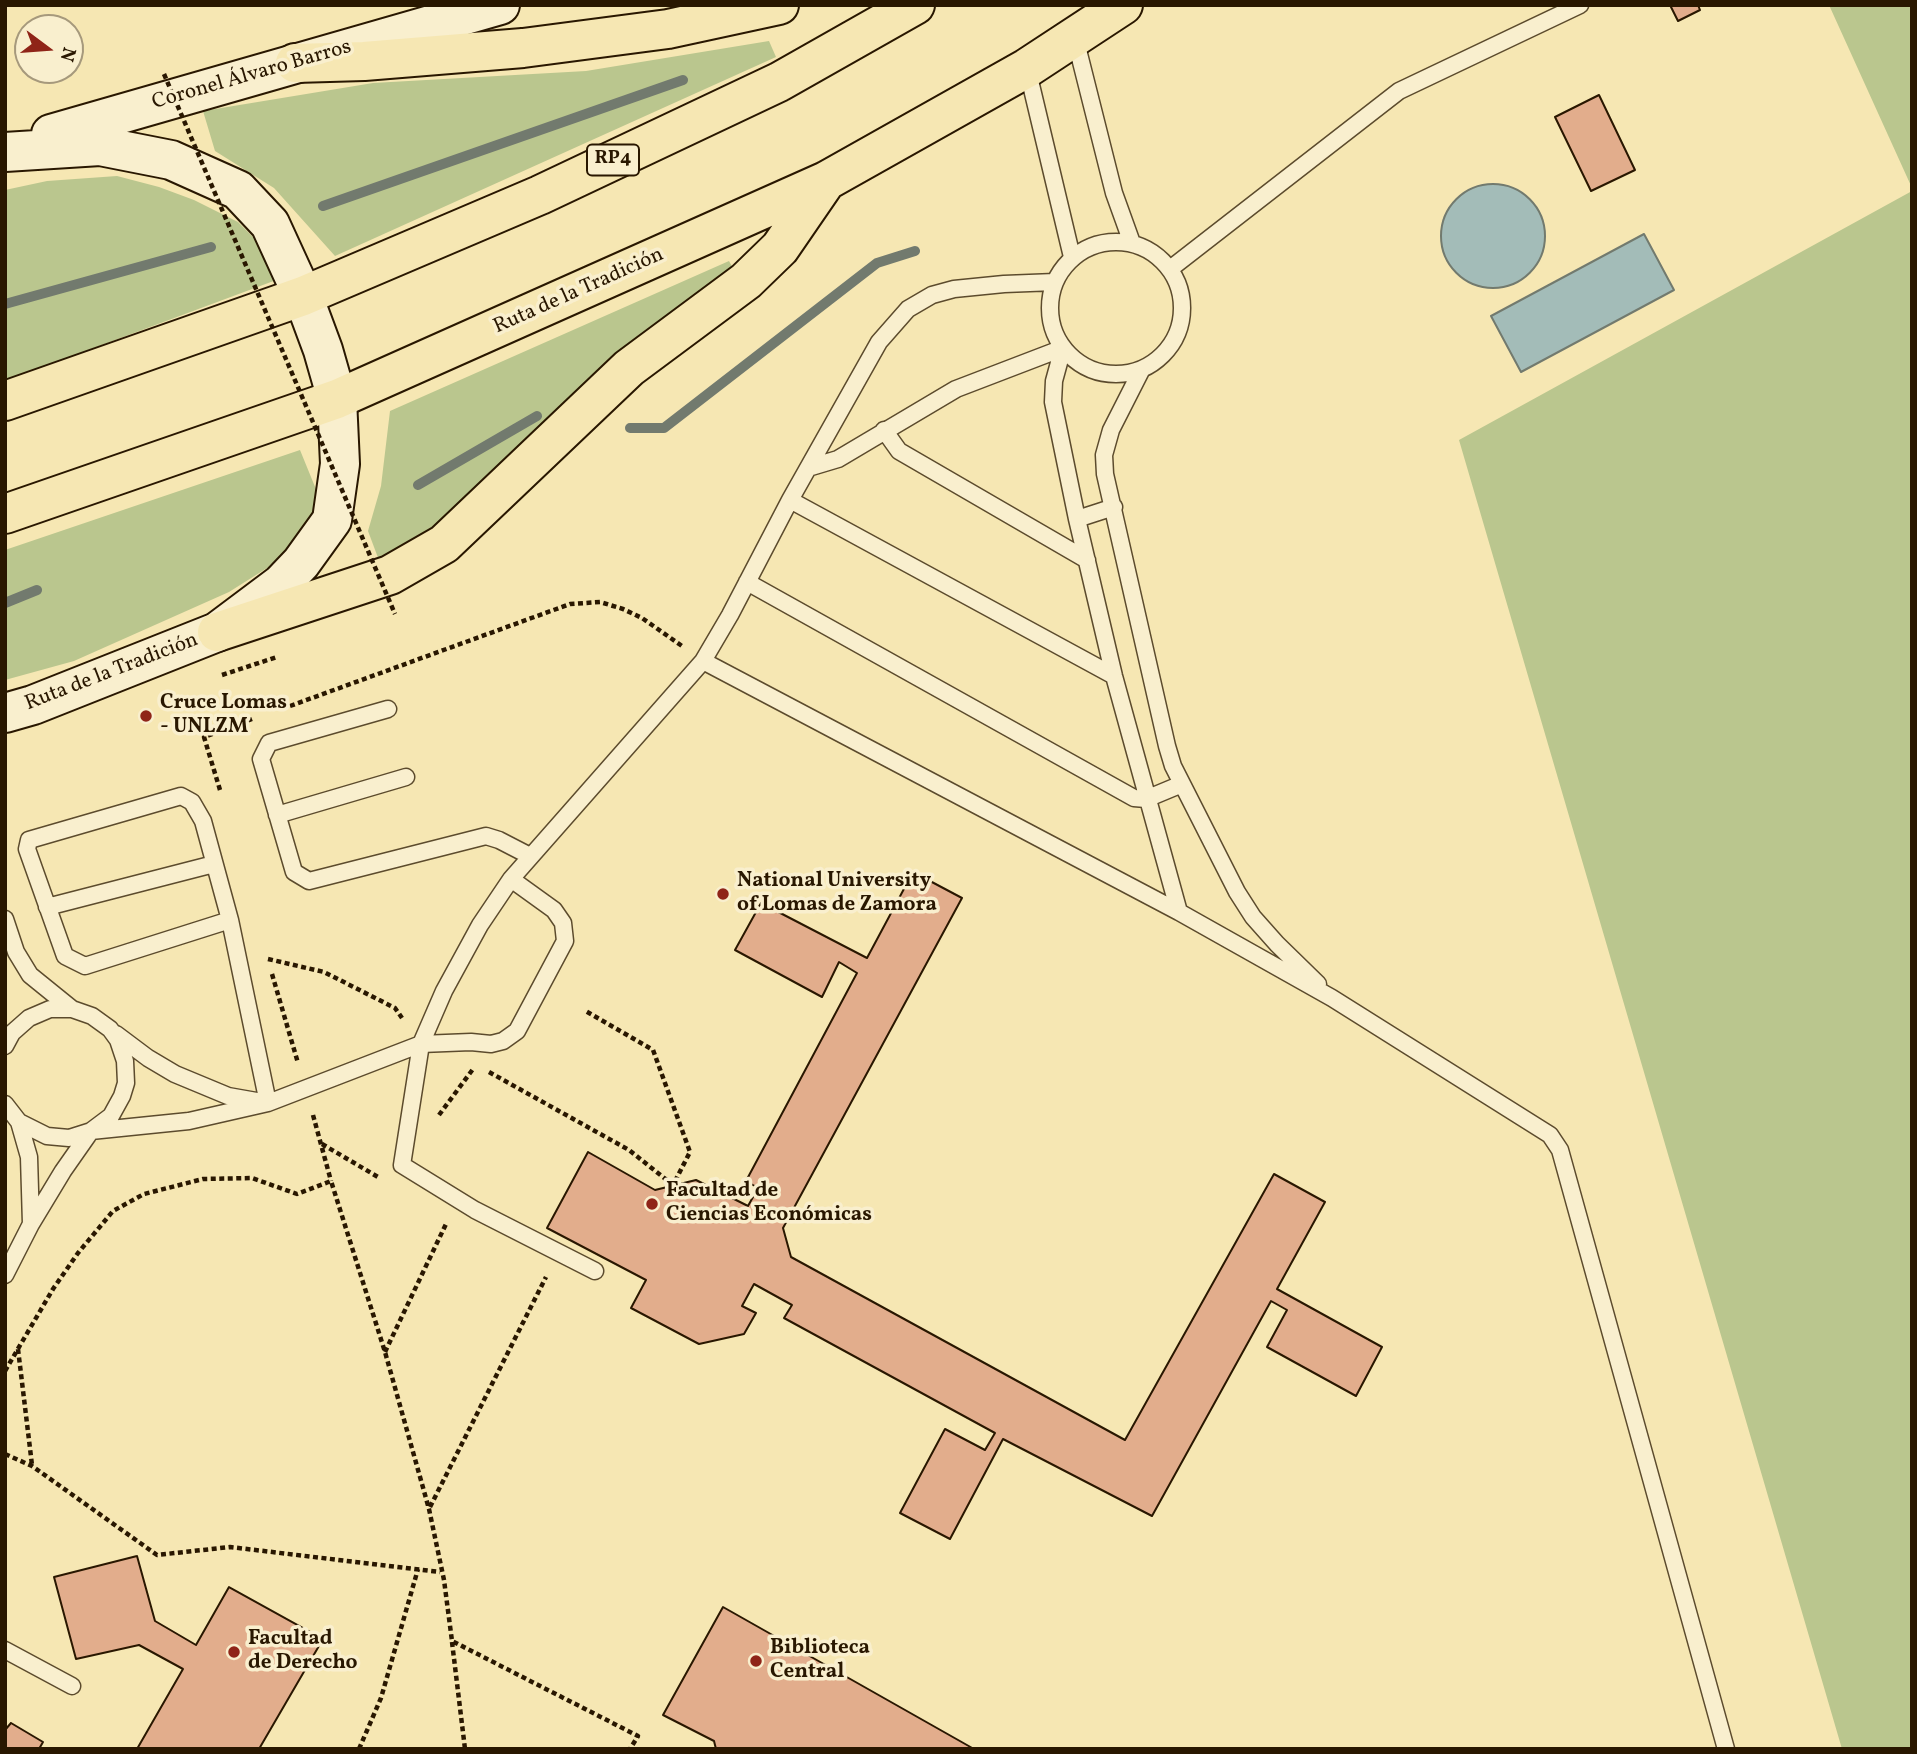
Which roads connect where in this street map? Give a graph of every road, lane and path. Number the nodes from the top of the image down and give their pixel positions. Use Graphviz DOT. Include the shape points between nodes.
graph roads {
  1 [pos="500,5"];
  2 [pos="779,5"];
  3 [pos="915,5"];
  4 [pos="1123,5"];
  5 [pos="1580,5"];
  6 [pos="1075,35"];
  7 [pos="295,63"];
  8 [pos="1027,68"];
  9 [pos="164,74"];
  10 [pos="5,150"];
  11 [pos="826,181"];
  12 [pos="1132,243"];
  13 [pos="1072,257"];
  14 [pos="1170,269"];
  15 [pos="1055,282"];
  16 [pos="303,296"];
  17 [pos="1063,348"];
  18 [pos="1142,369"];
  19 [pos="337,399"];
  20 [pos="5,401"];
  21 [pos="884,430"];
  22 [pos="808,468"];
  23 [pos="790,500"];
  24 [pos="1114,507"];
  25 [pos="5,514"];
  26 [pos="1077,519"];
  27 [pos="1087,560"];
  28 [pos="747,582"];
  29 [pos="395,614"];
  30 [pos="218,632"];
  31 [pos="703,661"];
  32 [pos="1114,676"];
  33 [pos="387,709"];
  34 [pos="5,713"];
  35 [pos="406,777"];
  36 [pos="1182,784"];
  37 [pos="1146,799"];
  38 [pos="277,815"];
  39 [pos="530,856"];
  40 [pos="214,864"];
  41 [pos="511,879"];
  42 [pos="47,907"];
  43 [pos="1179,912"];
  44 [pos="5,919"];
  45 [pos="230,920"];
  46 [pos="268,959"];
  47 [pos="1332,998"];
  48 [pos="72,1009"];
  49 [pos="584,1010"];
  50 [pos="110,1029"];
  51 [pos="421,1044"];
  52 [pos="5,1046"];
  53 [pos="488,1071"];
  54 [pos="268,1103"];
  55 [pos="5,1104"];
  56 [pos="19,1122"];
  57 [pos="435,1124"];
  58 [pos="91,1131"];
  59 [pos="321,1143"];
  60 [pos="331,1181"];
  61 [pos="461,1199"];
  62 [pos="31,1224"];
  63 [pos="595,1271"];
  64 [pos="548,1273"];
  65 [pos="5,1275"];
  66 [pos="18,1349"];
  67 [pos="385,1352"];
  68 [pos="5,1371"];
  69 [pos="5,1454"];
  70 [pos="32,1466"];
  71 [pos="429,1509"];
  72 [pos="418,1569"];
  73 [pos="441,1572"];
  74 [pos="452,1641"];
  75 [pos="5,1650"];
  76 [pos="72,1686"];
  77 [pos="359,1749"];
  78 [pos="465,1749"];
  79 [pos="630,1749"];
  80 [pos="1726,1749"];
  1 -- 7 [label="main road, Coronel Álvaro Barros"];
  2 -- 7 [label="main road" via="668,29 523,48"];
  3 -- 16 [label="main road, RP4" via="779,82 540,195"];
  4 -- 6 [label="main road, Ruta de la Tradición"];
  5 -- 14 [label="lane" via="1399,91"];
  6 -- 8 [label="main road, Ruta de la Tradición"];
  6 -- 12 [label="lane" via="1114,193"];
  7 -- 10 [label="main road, Coronel Álvaro Barros"];
  8 -- 11 [label="main road, Ruta de la Tradición"];
  8 -- 13 [label="lane"];
  9 -- 29 [label="path, bridge"];
  10 -- 16 [label="main road, Ruta de la Tradición" via="100,146 171,160 239,190 270,224"];
  11 -- 19 [label="main road, Ruta de la Tradición"];
  11 -- 30 [label="main road" via="780,248 746,281 629,368 444,544 390,575"];
  12 -- 13 [label="lane" via="1100,244"];
  12 -- 14 [label="lane" via="1154,252"];
  13 -- 15 [label="lane"];
  14 -- 18 [label="lane" via="1179,284 1182,318 1169,348"];
  15 -- 17 [label="lane" via="1050,317 1054,336"];
  15 -- 22 [label="lane" via="954,289 908,309 879,342"];
  16 -- 19 [label="main road, Ruta de la Tradición"];
  16 -- 20 [label="main road, RP4"];
  17 -- 18 [label="lane" via="1091,370 1125,374"];
  17 -- 21 [label="lane" via="956,389"];
  17 -- 26 [label="lane" via="1053,402"];
  18 -- 24 [label="lane" via="1111,430 1104,455"];
  19 -- 25 [label="main road, Ruta de la Tradición"];
  19 -- 30 [label="main road, Ruta de la Tradición" via="340,464 332,520 281,584"];
  21 -- 22 [label="lane" via="838,459"];
  21 -- 27 [label="lane" via="899,451"];
  22 -- 23 [label="lane"];
  23 -- 28 [label="lane"];
  23 -- 32 [label="lane"];
  24 -- 26 [label="lane"];
  24 -- 36 [label="lane" via="1167,746"];
  26 -- 27 [label="lane"];
  27 -- 32 [label="lane"];
  28 -- 31 [label="lane"];
  28 -- 37 [label="lane" via="1134,798"];
  30 -- 34 [label="main road, Ruta de la Tradición"];
  31 -- 39 [label="lane"];
  31 -- 43 [label="lane"];
  32 -- 37 [label="lane"];
  33 -- 38 [label="lane" via="269,743 261,759"];
  35 -- 38 [label="lane"];
  36 -- 37 [label="lane"];
  36 -- 47 [label="lane" via="1254,917"];
  37 -- 43 [label="lane"];
  38 -- 39 [label="lane" via="294,872 309,881 486,836"];
  39 -- 41 [label="lane"];
  40 -- 42 [label="lane"];
  40 -- 42 [label="lane" via="203,821 192,802 181,796 29,840 27,849"];
  40 -- 45 [label="lane"];
  41 -- 51 [label="lane" via="444,991"];
  41 -- 51 [label="lane" via="554,911 563,923 565,941 517,1031 491,1044"];
  42 -- 45 [label="lane" via="65,957 85,966"];
  43 -- 47 [label="lane"];
  44 -- 48 [label="lane" via="30,975"];
  45 -- 54 [label="lane"];
  46 -- 51 [label="path" via="324,972 395,1008"];
  47 -- 80 [label="lane" via="1550,1135 1560,1150"];
  48 -- 50 [label="lane"];
  48 -- 52 [label="lane" via="50,1009 29,1018"];
  49 -- 53 [label="path" via="653,1050 690,1153 673,1185 629,1150"];
  50 -- 54 [label="lane" via="175,1074 228,1096"];
  50 -- 58 [label="lane" via="125,1061 126,1083 111,1116"];
  51 -- 54 [label="lane"];
  51 -- 57 [label="path" via="476,1065"];
  51 -- 61 [label="lane" via="402,1165"];
  54 -- 58 [label="lane" via="189,1121"];
  55 -- 56 [label="lane"];
  56 -- 58 [label="lane" via="47,1136 69,1138"];
  56 -- 62 [label="lane" via="29,1157"];
  58 -- 62 [label="lane"];
  59 -- 60 [label="path"];
  60 -- 66 [label="path" via="297,1194 252,1178 203,1179 134,1199 113,1211 78,1253"];
  60 -- 67 [label="path"];
  61 -- 63 [label="lane"];
  61 -- 67 [label="path"];
  62 -- 65 [label="lane"];
  64 -- 71 [label="path"];
  66 -- 68 [label="path"];
  66 -- 70 [label="path"];
  67 -- 71 [label="path"];
  69 -- 70 [label="path"];
  70 -- 72 [label="path" via="157,1555 230,1547"];
  71 -- 73 [label="path"];
  72 -- 73 [label="path"];
  72 -- 77 [label="path" via="381,1698"];
  73 -- 74 [label="path"];
  74 -- 78 [label="path"];
  74 -- 79 [label="path" via="638,1736"];
  75 -- 76 [label="lane"];
}
